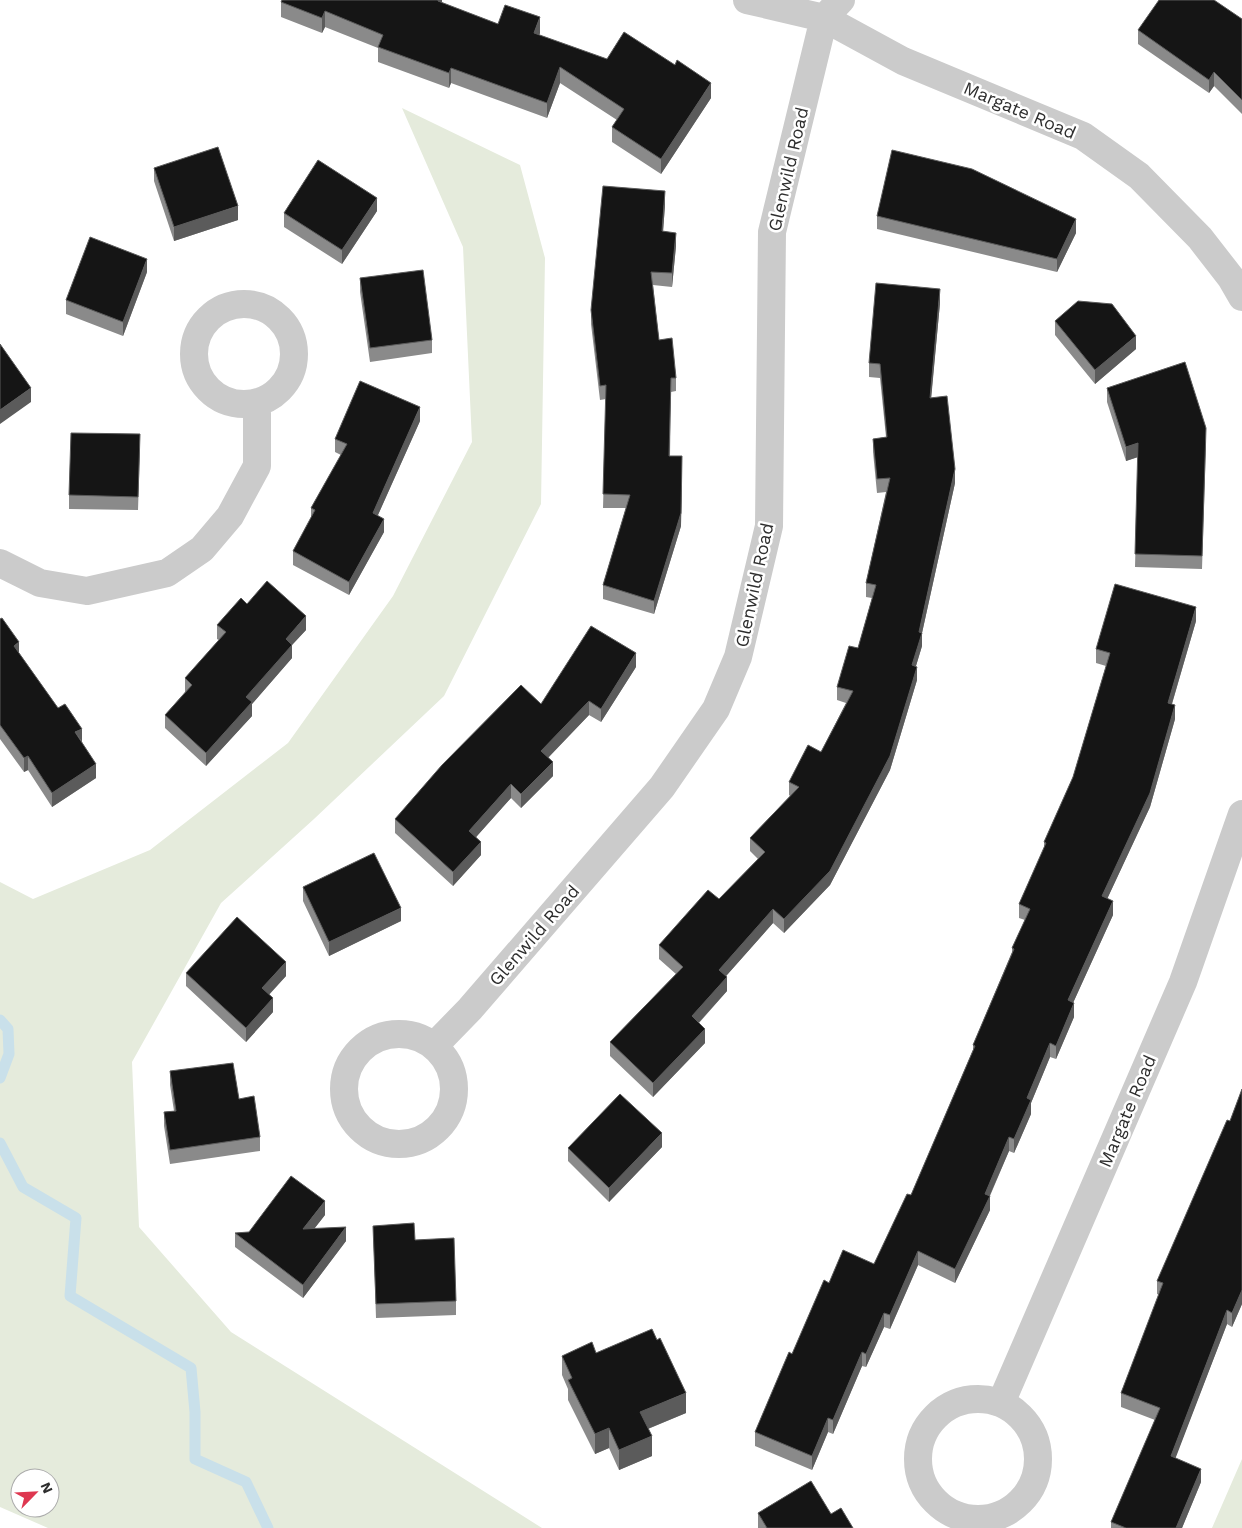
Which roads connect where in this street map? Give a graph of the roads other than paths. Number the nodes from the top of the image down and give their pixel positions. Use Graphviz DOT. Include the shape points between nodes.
graph roads {
  1 [pos="747,0"];
  2 [pos="832,9"];
  3 [pos="1242,297"];
  4 [pos="257,403"];
  5 [pos="0,563"];
  6 [pos="1242,814"];
  7 [pos="434,1046"];
  8 [pos="1001,1403"];
  1 -- 2 [label="street, Margate Road"];
  2 -- 3 [label="street, Margate Road" via="902,62 1083,136 1139,176 1160,197 1200,238"];
  2 -- 7 [label="street, Glenwild Road" via="772,232 768,526 738,657 716,709 662,787 470,1009"];
  4 -- 5 [label="street" via="256,466 230,516 202,549 167,573 87,591 40,583"];
  6 -- 8 [label="street, Margate Road" via="1183,982"];
  8 -- 8 [label="street" via="981,1399 961,1402 942,1411 928,1425 920,1444 918,1464 923,1484 935,1501 951,1513 971,1519 990,1518 1008,1512 1023,1500 1033,1484 1038,1465 1037,1446 1030,1428"];
}
